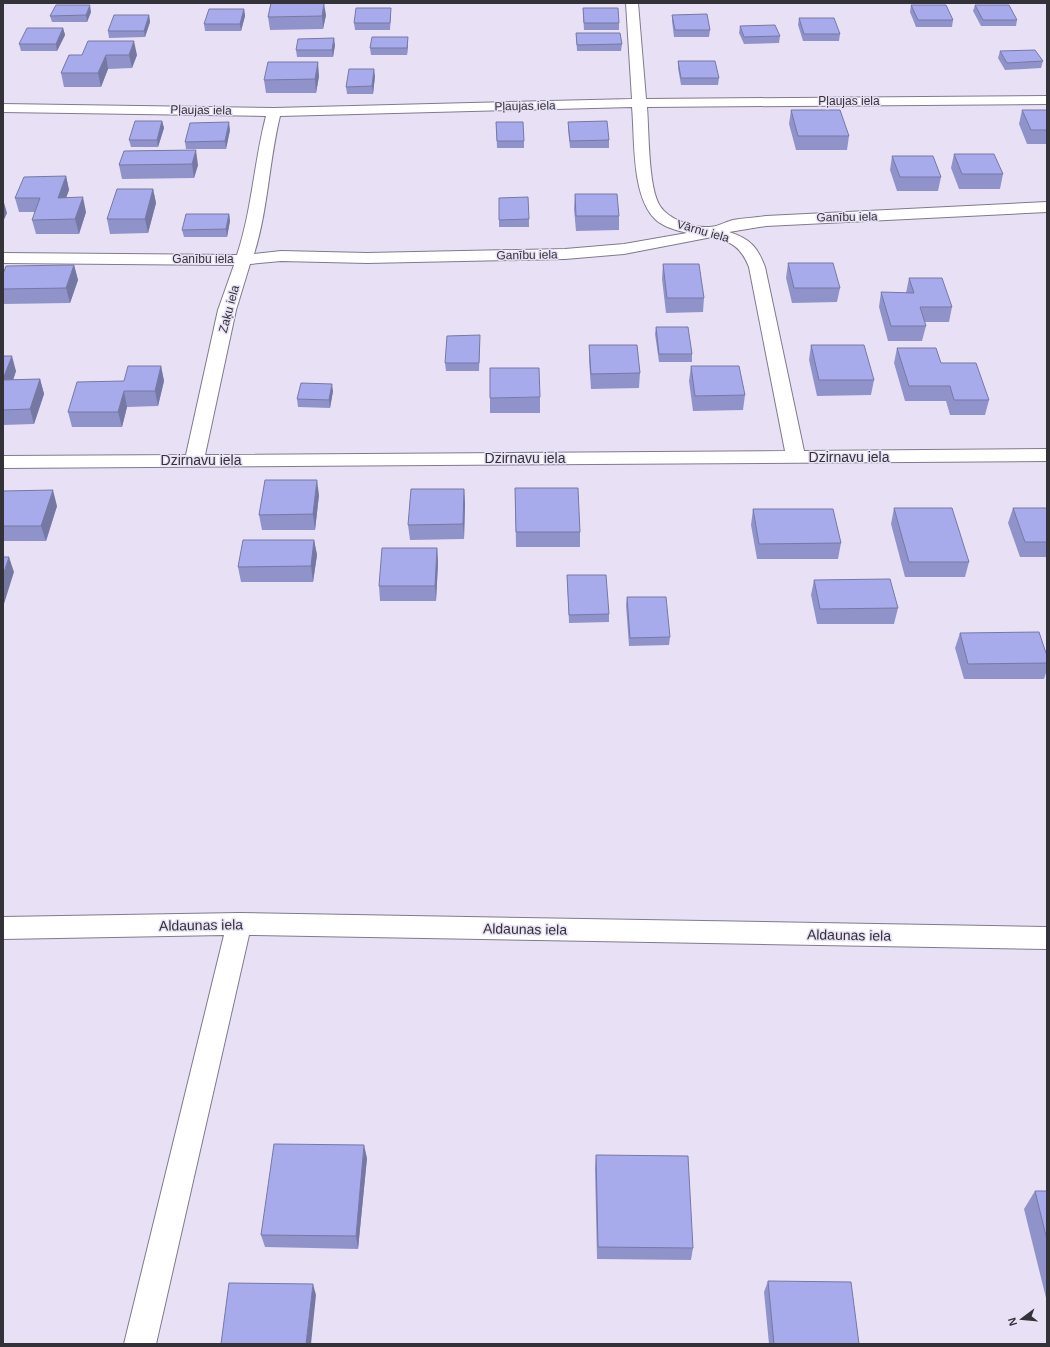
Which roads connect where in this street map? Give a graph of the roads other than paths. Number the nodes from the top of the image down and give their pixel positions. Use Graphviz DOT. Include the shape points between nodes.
graph roads {
  1 [pos="632,3"];
  2 [pos="1047,100"];
  3 [pos="639,103"];
  4 [pos="3,108"];
  5 [pos="274,112"];
  6 [pos="1047,207"];
  7 [pos="710,232"];
  8 [pos="3,258"];
  9 [pos="244,260"];
  10 [pos="1047,455"];
  11 [pos="796,457"];
  12 [pos="194,460"];
  13 [pos="3,462"];
  14 [pos="239,924"];
  15 [pos="3,928"];
  16 [pos="1047,938"];
  17 [pos="140,1344"];
  1 -- 3 [label="street, Vārnu iela"];
  2 -- 3 [label="street, Pļaujas iela"];
  3 -- 5 [label="street, Pļaujas iela"];
  3 -- 7 [label="street, Vārnu iela" via="645,182 654,209 663,218 679,225"];
  4 -- 5 [label="street, Pļaujas iela"];
  5 -- 9 [label="street, Zaķu iela" via="266,144 251,237"];
  6 -- 7 [label="street, Ganību iela" via="793,218 734,225"];
  7 -- 9 [label="street, Ganību iela" via="624,249 565,254 367,258 281,256"];
  7 -- 11 [label="street, Vārnu iela" via="744,245 751,252 757,266"];
  8 -- 9 [label="street, Ganību iela"];
  9 -- 12 [label="street, Zaķu iela" via="227,310"];
  10 -- 11 [label="street, Dzirnavu iela"];
  11 -- 12 [label="street, Dzirnavu iela"];
  12 -- 13 [label="street, Dzirnavu iela"];
  14 -- 15 [label="street, Aldaunas iela"];
  14 -- 16 [label="street, Aldaunas iela"];
  14 -- 17 [label="street"];
}
